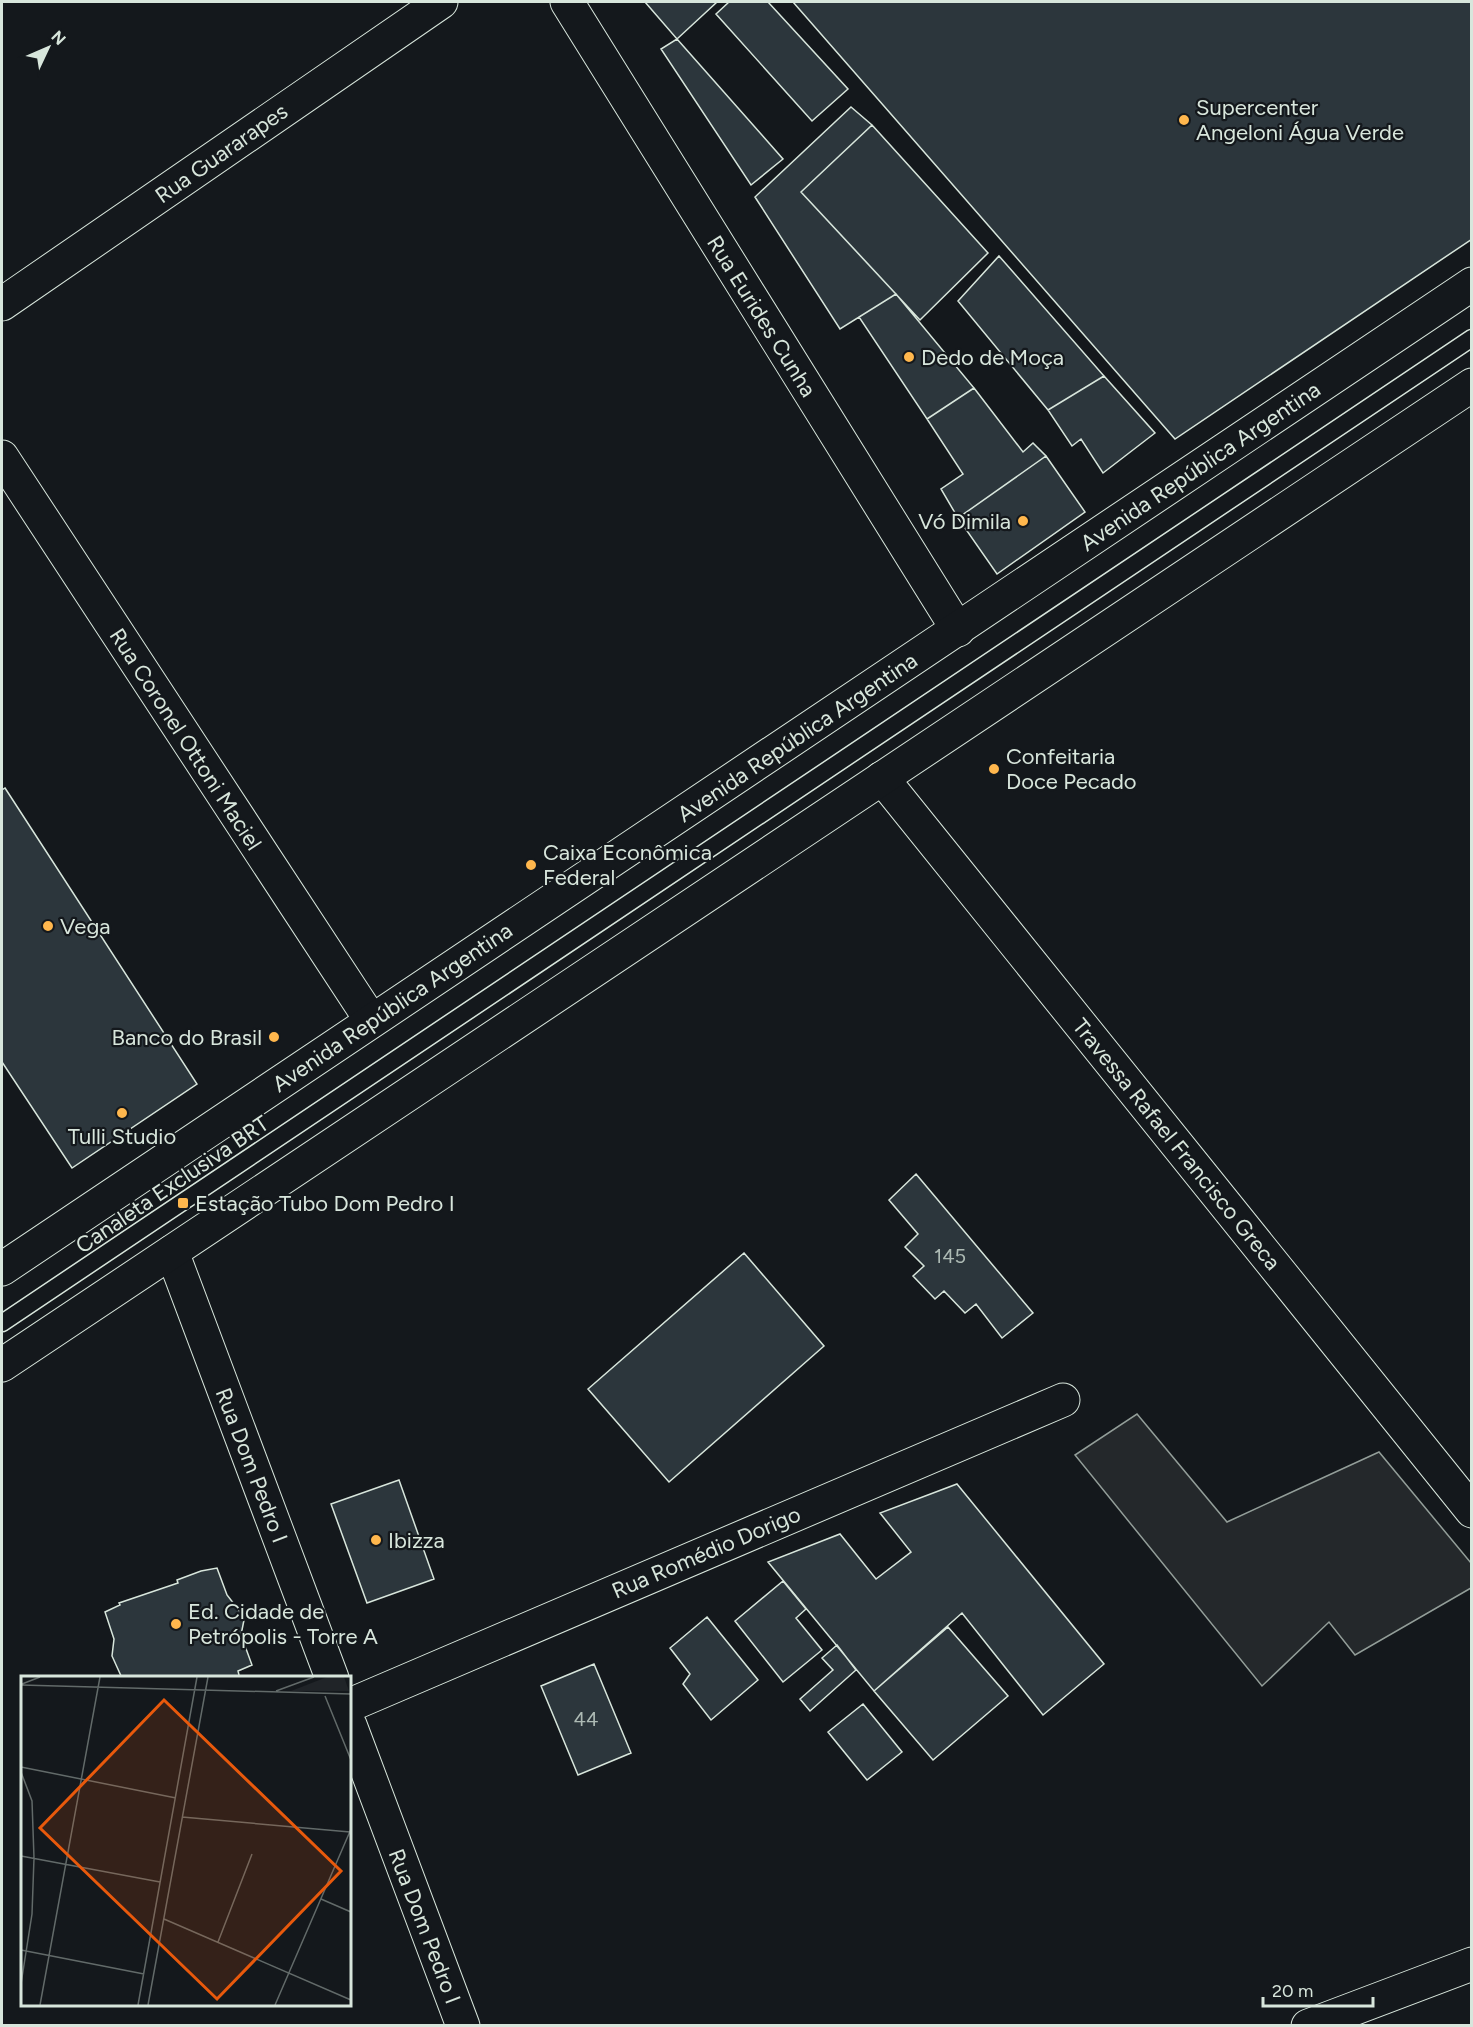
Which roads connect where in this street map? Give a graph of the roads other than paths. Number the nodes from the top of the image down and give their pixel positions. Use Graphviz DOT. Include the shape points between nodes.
graph roads {
  1 [pos="441,2"];
  2 [pos="567,2"];
  3 [pos="1472,284"];
  4 [pos="2,304"];
  5 [pos="1472,338"];
  6 [pos="1472,386"];
  7 [pos="2,457"];
  8 [pos="958,630"];
  9 [pos="882,778"];
  10 [pos="371,1020"];
  11 [pos="172,1252"];
  12 [pos="2,1269"];
  13 [pos="2,1323"];
  14 [pos="2,1365"];
  15 [pos="1063,1400"];
  16 [pos="1472,1511"];
  17 [pos="332,1676"];
  18 [pos="351,1705"];
  19 [pos="351,1728"];
  20 [pos="1472,1964"];
  21 [pos="463,2025"];
  22 [pos="1308,2025"];
  1 -- 4 [label="street, Rua Guararapes"];
  2 -- 8 [label="street, Rua Eurides Cunha"];
  3 -- 8 [label="street, Avenida República Argentina"];
  5 -- 13 [label="lane, Canaleta Exclusiva BRT"];
  6 -- 9 [label="street"];
  7 -- 10 [label="street, Rua Coronel Ottoni Maciel"];
  8 -- 10 [label="street, Avenida República Argentina"];
  9 -- 11 [label="street"];
  9 -- 16 [label="street, Travessa Rafael Francisco Greca"];
  10 -- 12 [label="street, Avenida República Argentina"];
  11 -- 14 [label="street"];
  11 -- 17 [label="street, Rua Dom Pedro I"];
  15 -- 18 [label="street, Rua Romédio Dorigo"];
  19 -- 21 [label="street, Rua Dom Pedro I"];
  20 -- 22 [label="street"];
}
